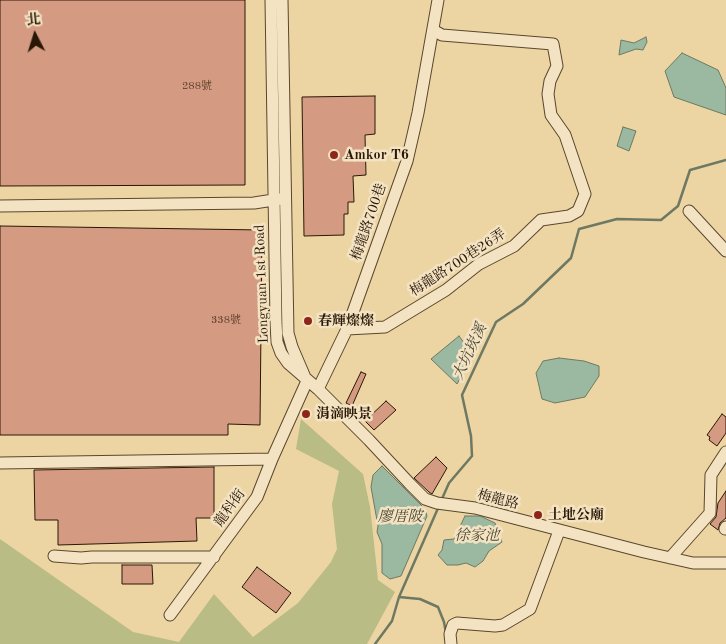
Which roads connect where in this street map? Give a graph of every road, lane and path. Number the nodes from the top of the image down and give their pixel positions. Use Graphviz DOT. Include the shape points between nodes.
graph roads {
  1 [pos="271,0"];
  2 [pos="282,0"];
  3 [pos="438,0"];
  4 [pos="432,30"];
  5 [pos="279,199"];
  6 [pos="0,206"];
  7 [pos="689,211"];
  8 [pos="726,251"];
  9 [pos="347,329"];
  10 [pos="308,381"];
  11 [pos="318,389"];
  12 [pos="726,452"];
  13 [pos="272,459"];
  14 [pos="0,464"];
  15 [pos="559,530"];
  16 [pos="54,556"];
  17 [pos="214,557"];
  18 [pos="670,558"];
  19 [pos="726,563"];
  20 [pos="170,615"];
  21 [pos="451,644"];
  1 -- 5 [label="street, Longyuan 1st Road"];
  2 -- 5 [label="street, Longyuan 1st Road"];
  3 -- 4 [label="street, 梅龍路700巷"];
  4 -- 9 [label="street, 梅龍路700巷" via="407,161"];
  4 -- 9 [label="street, 梅龍路700巷26弄" via="442,35 553,44 557,66 548,94 551,115 565,135 585,194 578,211 569,216 541,220 514,246 479,264 446,290 385,327"];
  5 -- 6 [label="street" via="254,203"];
  5 -- 10 [label="street, Longyuan 1st Road" via="288,333"];
  7 -- 8 [label="street"];
  9 -- 11 [label="street, 梅龍路700巷"];
  10 -- 11 [label="street, 梅龍路"];
  10 -- 13 [label="street, 龍科街"];
  11 -- 15 [label="street, 梅龍路" via="425,499 475,508"];
  12 -- 18 [label="street" via="711,475 710,512"];
  13 -- 14 [label="street"];
  13 -- 17 [label="street, 龍科街" via="257,497"];
  15 -- 18 [label="street, 梅龍路"];
  15 -- 21 [label="street" via="530,609 504,625 457,623 450,634"];
  16 -- 17 [label="street"];
  17 -- 20 [label="street, 龍科街"];
  18 -- 19 [label="street, 梅龍路" via="693,563"];
}
